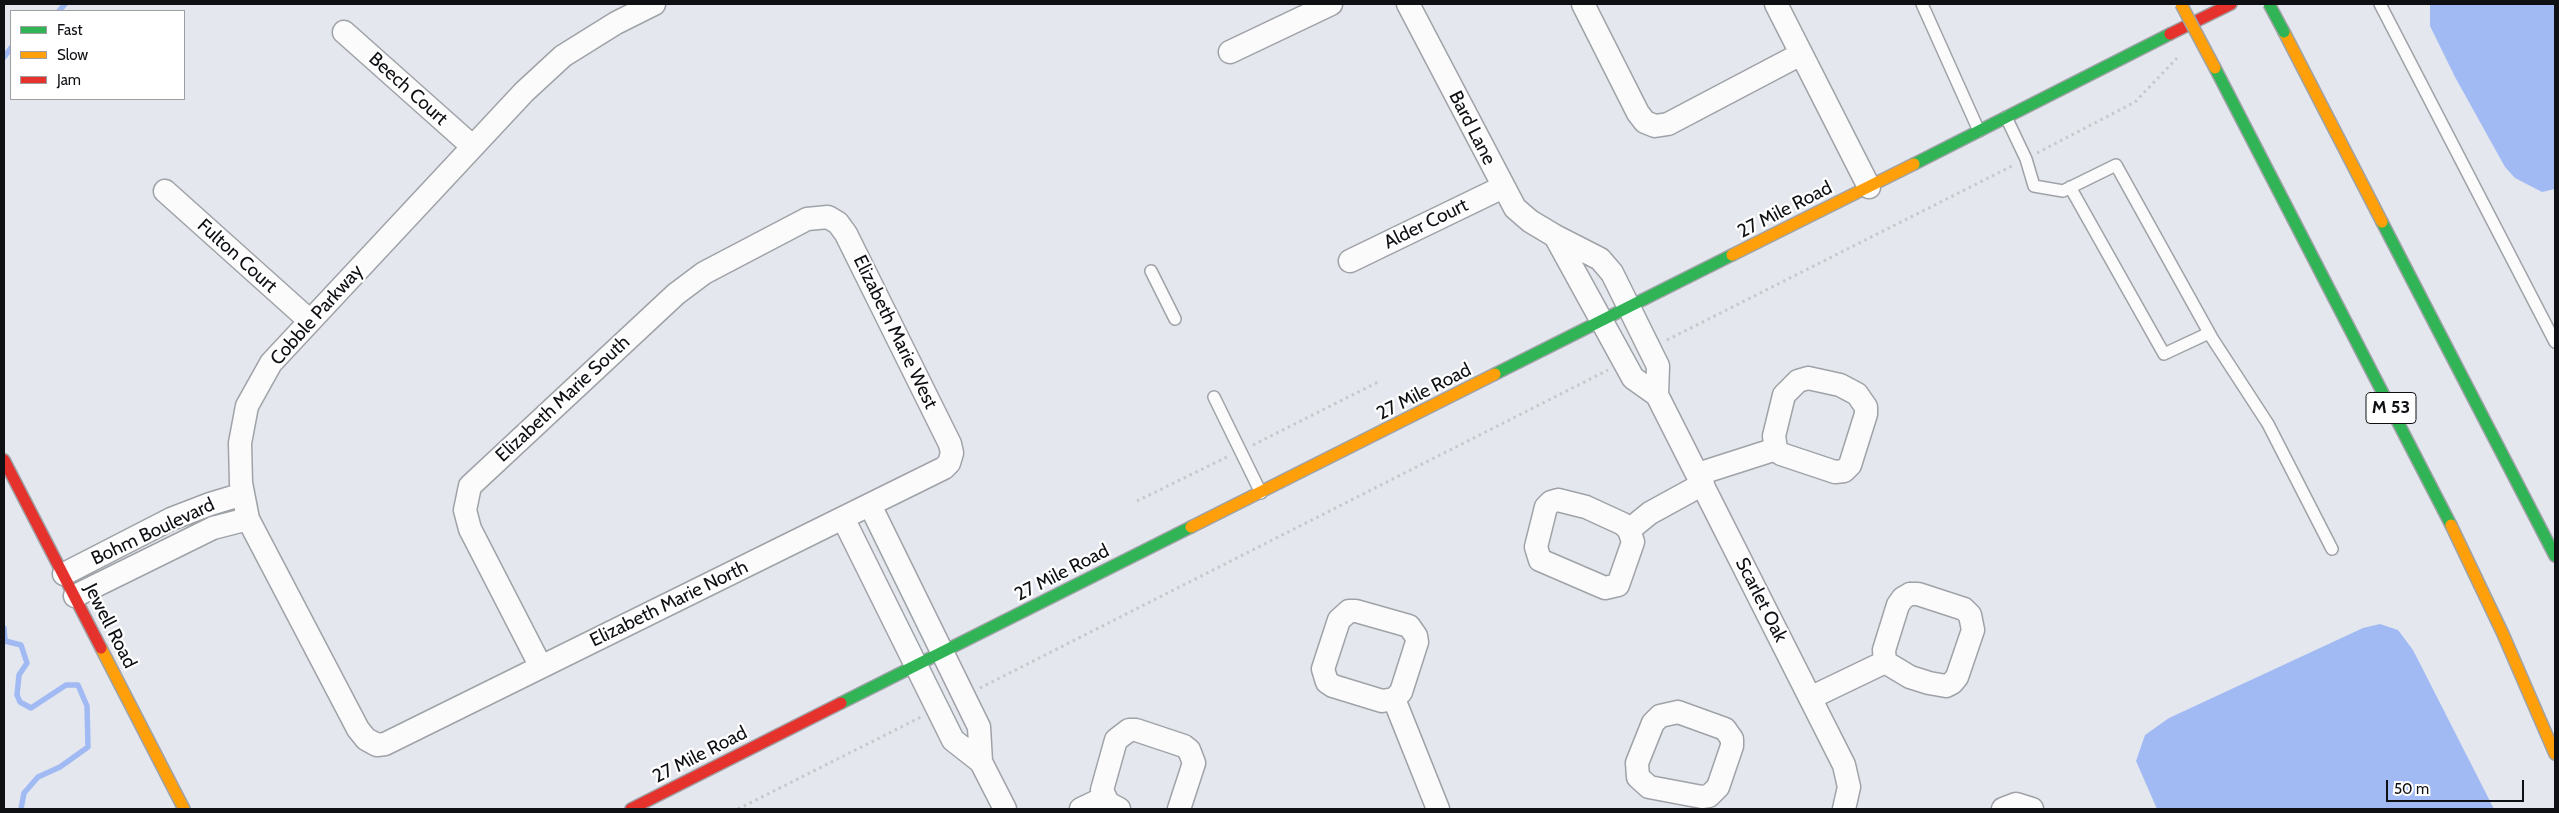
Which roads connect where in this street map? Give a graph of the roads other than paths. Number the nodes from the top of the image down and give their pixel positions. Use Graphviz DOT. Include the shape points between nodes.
graph roads {
  1 [pos="654,4"];
  2 [pos="1331,4"];
  3 [pos="1408,4"];
  4 [pos="1583,4"];
  5 [pos="1776,4"];
  6 [pos="1922,4"];
  7 [pos="2181,4"];
  8 [pos="2231,4"];
  9 [pos="2269,4"];
  10 [pos="2380,4"];
  11 [pos="344,32"];
  12 [pos="1230,52"];
  13 [pos="1801,54"];
  14 [pos="2006,117"];
  15 [pos="1979,131"];
  16 [pos="472,146"];
  17 [pos="1502,187"];
  18 [pos="1868,187"];
  19 [pos="2070,187"];
  20 [pos="164,191"];
  21 [pos="828,217"];
  22 [pos="1555,236"];
  23 [pos="1350,261"];
  24 [pos="1151,271"];
  25 [pos="1631,308"];
  26 [pos="1175,318"];
  27 [pos="310,321"];
  28 [pos="1602,322"];
  29 [pos="2209,333"];
  30 [pos="2555,342"];
  31 [pos="1658,395"];
  32 [pos="1214,397"];
  33 [pos="1776,449"];
  34 [pos="952,453"];
  35 [pos="4,460"];
  36 [pos="1700,479"];
  37 [pos="1262,492"];
  38 [pos="243,494"];
  39 [pos="870,505"];
  40 [pos="843,518"];
  41 [pos="248,519"];
  42 [pos="1629,530"];
  43 [pos="2332,549"];
  44 [pos="2555,556"];
  45 [pos="64,574"];
  46 [pos="75,596"];
  47 [pos="943,653"];
  48 [pos="1885,662"];
  49 [pos="916,666"];
  50 [pos="541,667"];
  51 [pos="1810,698"];
  52 [pos="1394,699"];
  53 [pos="377,745"];
  54 [pos="2555,754"];
  55 [pos="981,762"];
  56 [pos="1711,802"];
  57 [pos="1111,803"];
  58 [pos="184,809"];
  59 [pos="631,809"];
  60 [pos="1005,809"];
  61 [pos="1081,809"];
  62 [pos="1179,809"];
  63 [pos="1438,809"];
  64 [pos="1844,809"];
  65 [pos="2003,809"];
  66 [pos="2032,809"];
  1 -- 16 [label="street, Cobble Parkway" via="563,56"];
  2 -- 12 [label="street"];
  3 -- 17 [label="street, Bard Lane"];
  4 -- 13 [label="street" via="1638,113 1645,122 1656,126 1668,124"];
  5 -- 13 [label="street"];
  6 -- 15 [label="lane"];
  7 -- 54 [label="main road, M 53, bridge" via="2463,549"];
  8 -- 14 [label="main road, 27 Mile Road"];
  9 -- 44 [label="main road, bridge"];
  10 -- 30 [label="lane"];
  11 -- 16 [label="street, Beech Court"];
  13 -- 18 [label="street"];
  14 -- 15 [label="main road, 27 Mile Road"];
  14 -- 19 [label="lane" via="2026,159 2034,186 2063,191"];
  15 -- 18 [label="main road, 27 Mile Road"];
  16 -- 27 [label="street, Cobble Parkway"];
  17 -- 22 [label="street, Bard Lane" via="1515,208"];
  17 -- 23 [label="street, Alder Court"];
  18 -- 25 [label="main road, 27 Mile Road"];
  19 -- 29 [label="lane" via="2164,354"];
  19 -- 29 [label="lane" via="2116,165"];
  20 -- 27 [label="street, Fulton Court"];
  21 -- 34 [label="street, Elizabeth Marie West" via="838,223 846,234"];
  21 -- 50 [label="street, Elizabeth Marie South" via="807,219 697,278 470,486 465,510 470,529"];
  22 -- 25 [label="street, Bard Lane" via="1600,259 1612,273"];
  22 -- 28 [label="street, Bard Lane"];
  24 -- 26 [label="lane"];
  25 -- 28 [label="main road, 27 Mile Road"];
  25 -- 31 [label="street, Scarlet Oak" via="1658,366"];
  27 -- 38 [label="street, Cobble Parkway" via="271,363 248,406 240,444"];
  28 -- 31 [label="street, Scarlet Oak" via="1633,378"];
  28 -- 37 [label="main road, 27 Mile Road"];
  29 -- 43 [label="lane" via="2268,424"];
  31 -- 36 [label="street, Scarlet Oak"];
  32 -- 37 [label="lane"];
  33 -- 33 [label="street" via="1780,454 1835,472 1844,470 1850,465 1866,406 1857,394 1840,385 1820,379 1798,381 1784,395 1774,436"];
  33 -- 36 [label="street"];
  34 -- 39 [label="street, Elizabeth Marie North" via="944,468"];
  35 -- 45 [label="main road, Jewell Road"];
  36 -- 42 [label="street"];
  36 -- 51 [label="street, Scarlet Oak"];
  37 -- 47 [label="main road, 27 Mile Road"];
  38 -- 41 [label="street, Cobble Parkway"];
  38 -- 45 [label="street, Bohm Boulevard" via="172,519"];
  39 -- 40 [label="street, Elizabeth Marie North"];
  39 -- 47 [label="street"];
  40 -- 49 [label="street"];
  40 -- 50 [label="street, Elizabeth Marie North"];
  41 -- 46 [label="street, Bohm Boulevard" via="213,528"];
  41 -- 53 [label="street, Cobble Parkway" via="358,729"];
  42 -- 42 [label="street" via="1586,507 1558,500 1546,507 1537,554 1546,564 1612,588 1622,580 1633,542"];
  45 -- 46 [label="main road, Jewell Road"];
  46 -- 58 [label="main road, Jewell Road"];
  47 -- 49 [label="main road, 27 Mile Road"];
  47 -- 55 [label="street" via="979,727"];
  48 -- 48 [label="street" via="1884,650 1898,605 1910,594 1964,609 1970,615 1973,630 1952,683 1946,686 1929,683"];
  48 -- 51 [label="street"];
  49 -- 55 [label="street" via="953,740"];
  49 -- 59 [label="main road, 27 Mile Road"];
  50 -- 53 [label="street, Elizabeth Marie North" via="385,744"];
  51 -- 64 [label="street, Scarlet Oak" via="1848,776 1848,799"];
  52 -- 52 [label="street" via="1401,692 1417,642 1413,630 1409,626 1356,611 1343,614 1323,669 1327,682 1382,701"];
  52 -- 63 [label="street"];
  55 -- 60 [label="street"];
  56 -- 56 [label="street" via="1732,746 1730,734 1716,724 1678,712 1660,716 1637,763 1638,777 1649,787 1702,797"];
  57 -- 61 [label="street"];
  57 -- 62 [label="street" via="1103,782 1116,740 1129,730 1136,730 1184,746 1192,757 1194,763"];
  65 -- 66 [label="street" via="2016,804"];
}
